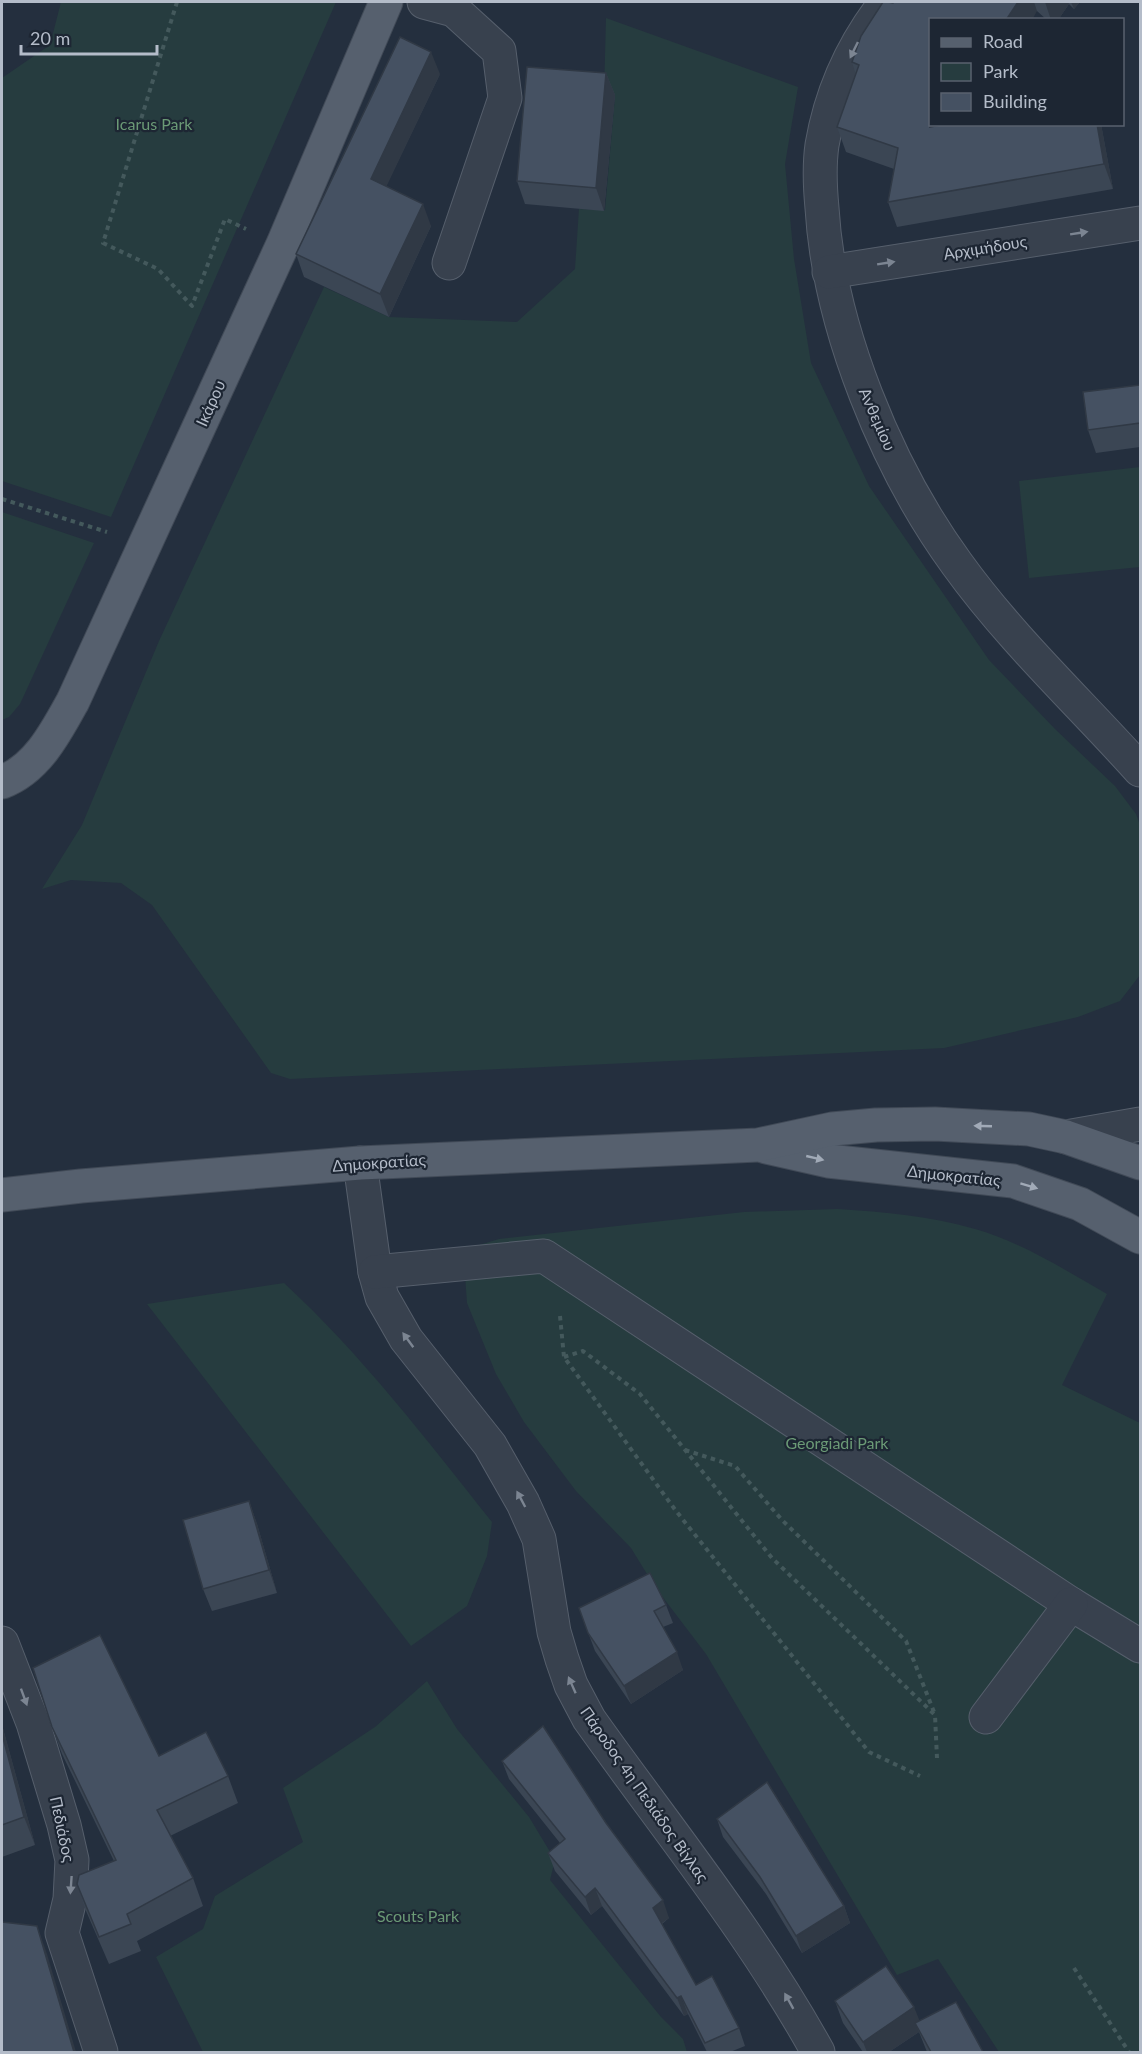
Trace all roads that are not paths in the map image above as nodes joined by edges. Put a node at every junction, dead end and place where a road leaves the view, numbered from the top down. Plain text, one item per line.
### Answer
1 (387, 2) edge
2 (424, 2) edge
3 (886, 2) edge
4 (1140, 223) edge
5 (449, 263) dead end
6 (829, 272) junction
7 (1140, 770) edge
8 (2, 782) edge
9 (1140, 1124) edge
10 (1066, 1137) junction
11 (758, 1145) junction
12 (360, 1163) junction
13 (1140, 1163) edge
14 (2, 1195) edge
15 (1140, 1236) edge
16 (375, 1272) junction
17 (1071, 1604) junction
18 (2, 1643) edge
19 (1140, 1646) edge
20 (986, 1717) dead end
21 (62, 1933) junction
22 (28, 1934) edge
23 (101, 2052) edge
24 (818, 2052) edge

1 - 8 main road, Ικάρου
2 - 5 street
3 -> 6 street, Ανθεμίου
6 -> 4 street, Αρχιμήδους
6 - 7 street, Ανθεμίου
9 - 10 street
10 -> 11 main road, Δημοκρατίας
10 - 13 main road, Δημοκρατίας
11 - 12 main road, Δημοκρατίας
11 -> 15 main road, Δημοκρατίας
12 - 14 main road, Δημοκρατίας
12 - 16 street, Πάροδος 4η Πεδιάδος Βίγλας
16 - 17 street
24 -> 16 street, Πάροδος 4η Πεδιάδος Βίγλας
17 - 19 street
17 - 20 street
18 -> 21 street, Πεδιάδος
21 - 22 street
21 - 23 street

